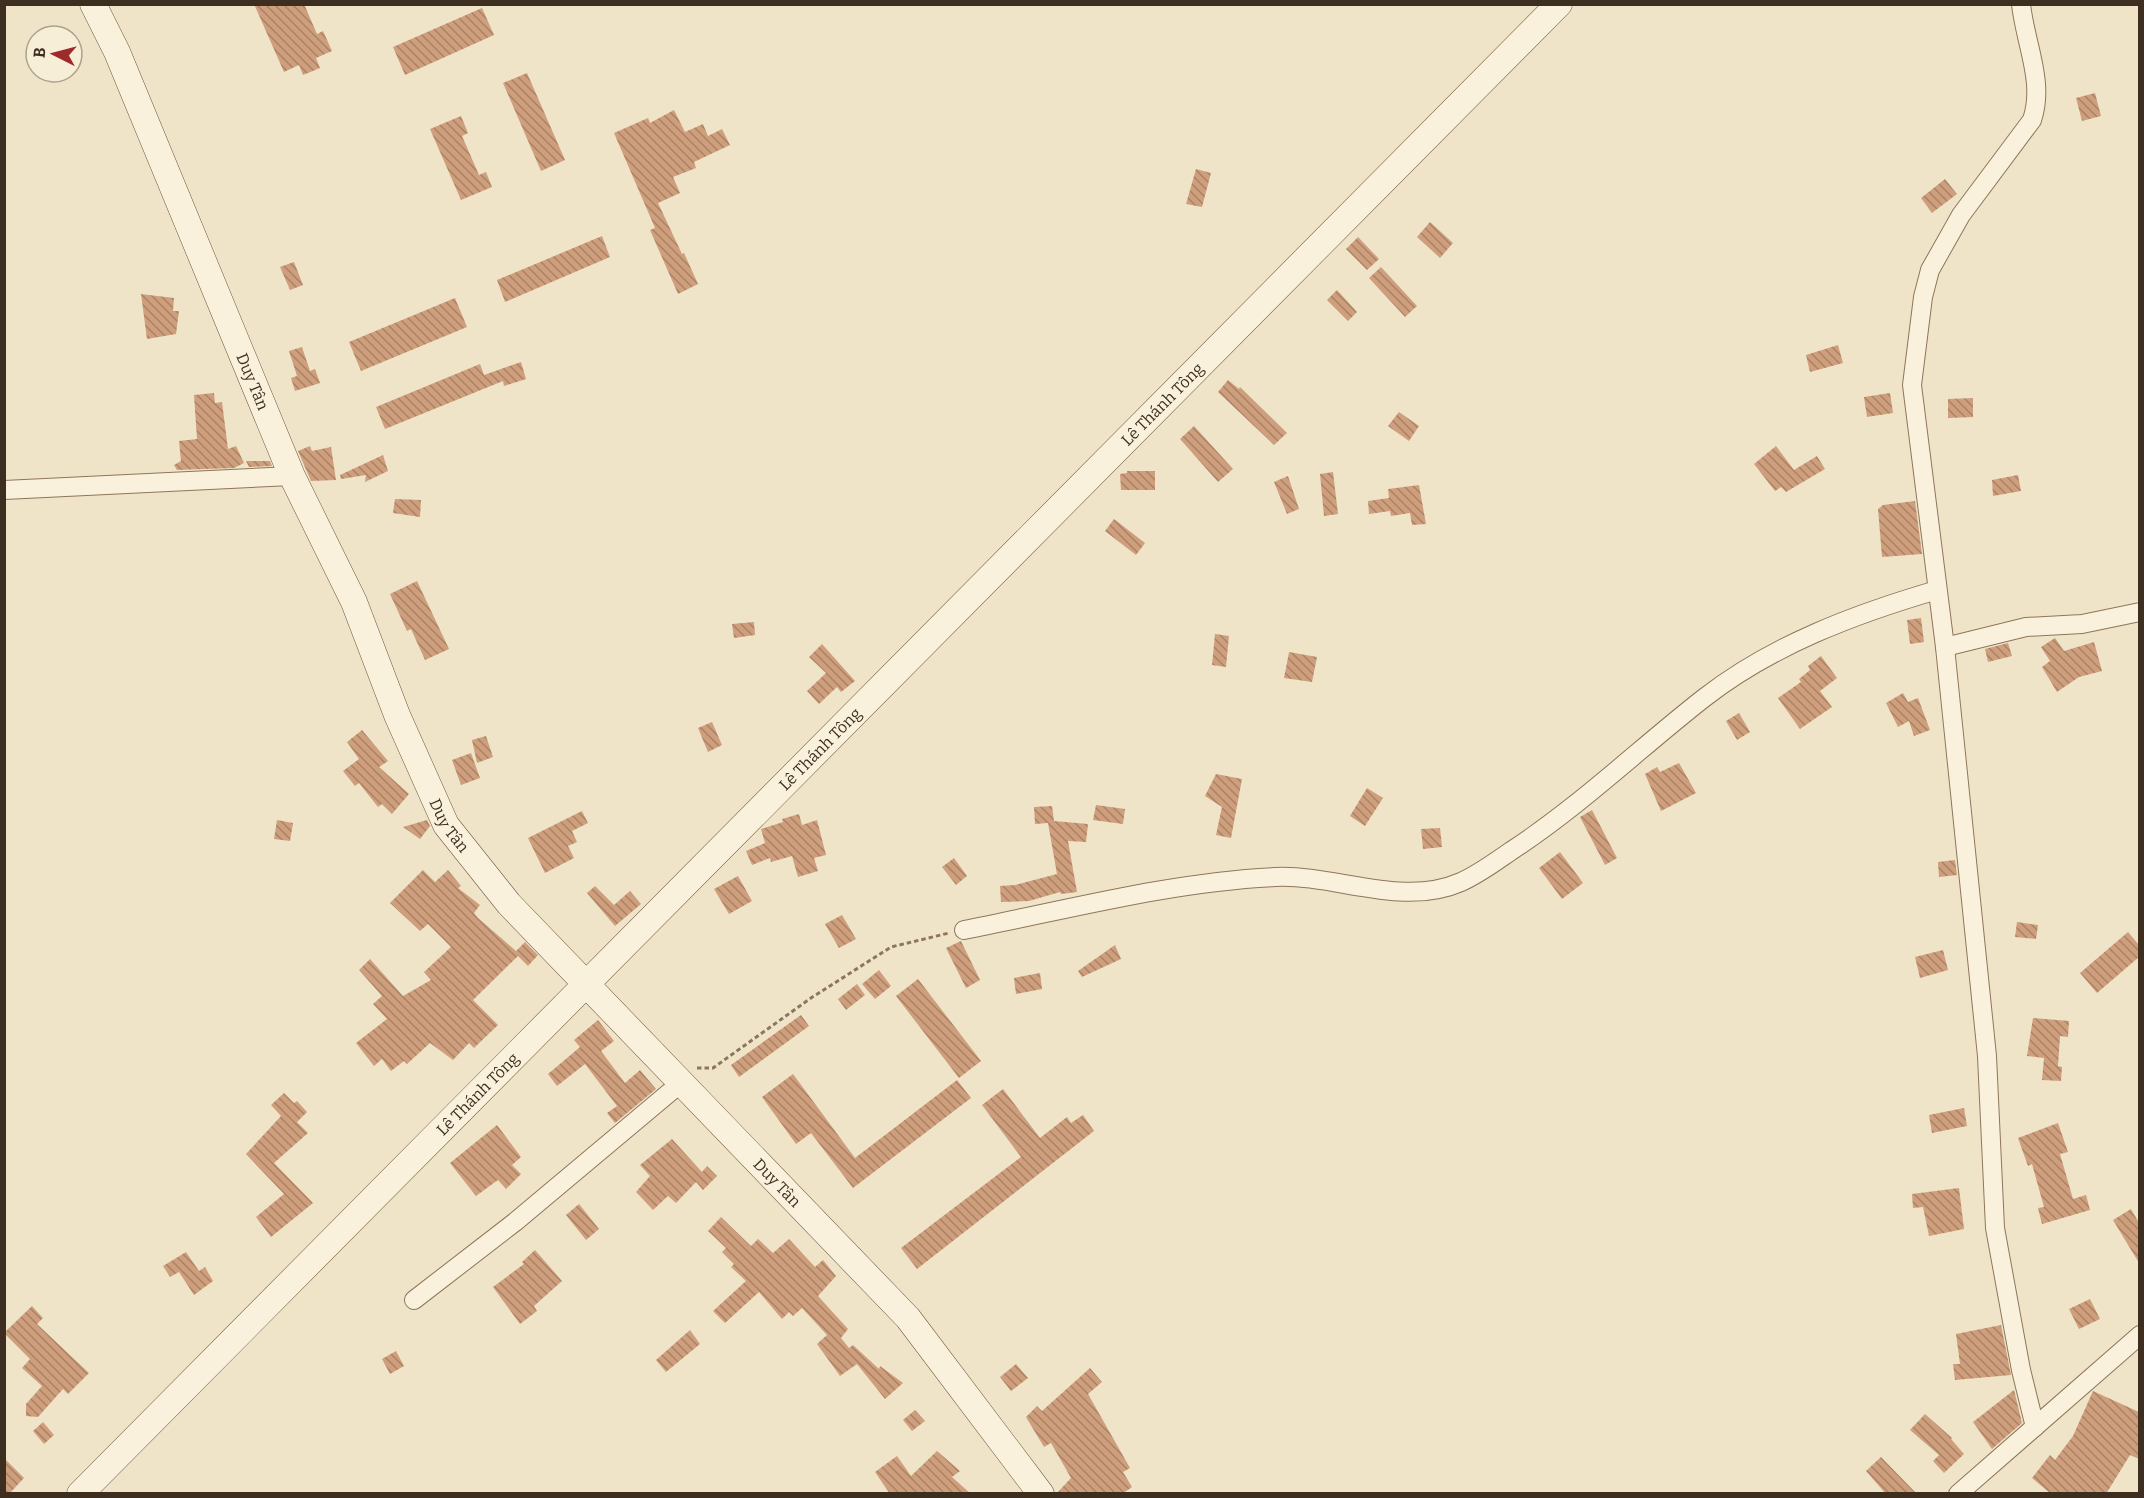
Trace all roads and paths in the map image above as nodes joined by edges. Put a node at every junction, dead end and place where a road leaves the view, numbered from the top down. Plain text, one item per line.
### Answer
1 (93, 4) edge
2 (1559, 4) edge
3 (2021, 4) edge
4 (292, 476) junction
5 (4, 490) edge
6 (1936, 590) junction
7 (2139, 612) edge
8 (1945, 647) junction
9 (964, 930) joint
10 (586, 983) junction
11 (675, 1075) junction
12 (414, 1300) dead end
13 (2139, 1335) edge
14 (2036, 1427) junction
15 (80, 1494) edge
16 (1041, 1494) edge
17 (1958, 1494) edge

1 - 4 street, Duy Tân
2 - 10 street, Lê Thánh Tông
3 - 6 street
4 - 5 street
4 - 10 street, Duy Tân
6 - 8 street
6 - 9 street
7 - 8 street
8 - 14 street
9 - 11 path
10 - 11 street, Duy Tân
10 - 15 street, Lê Thánh Tông
11 - 12 street
11 - 16 street, Duy Tân
13 - 14 street
14 - 17 street

